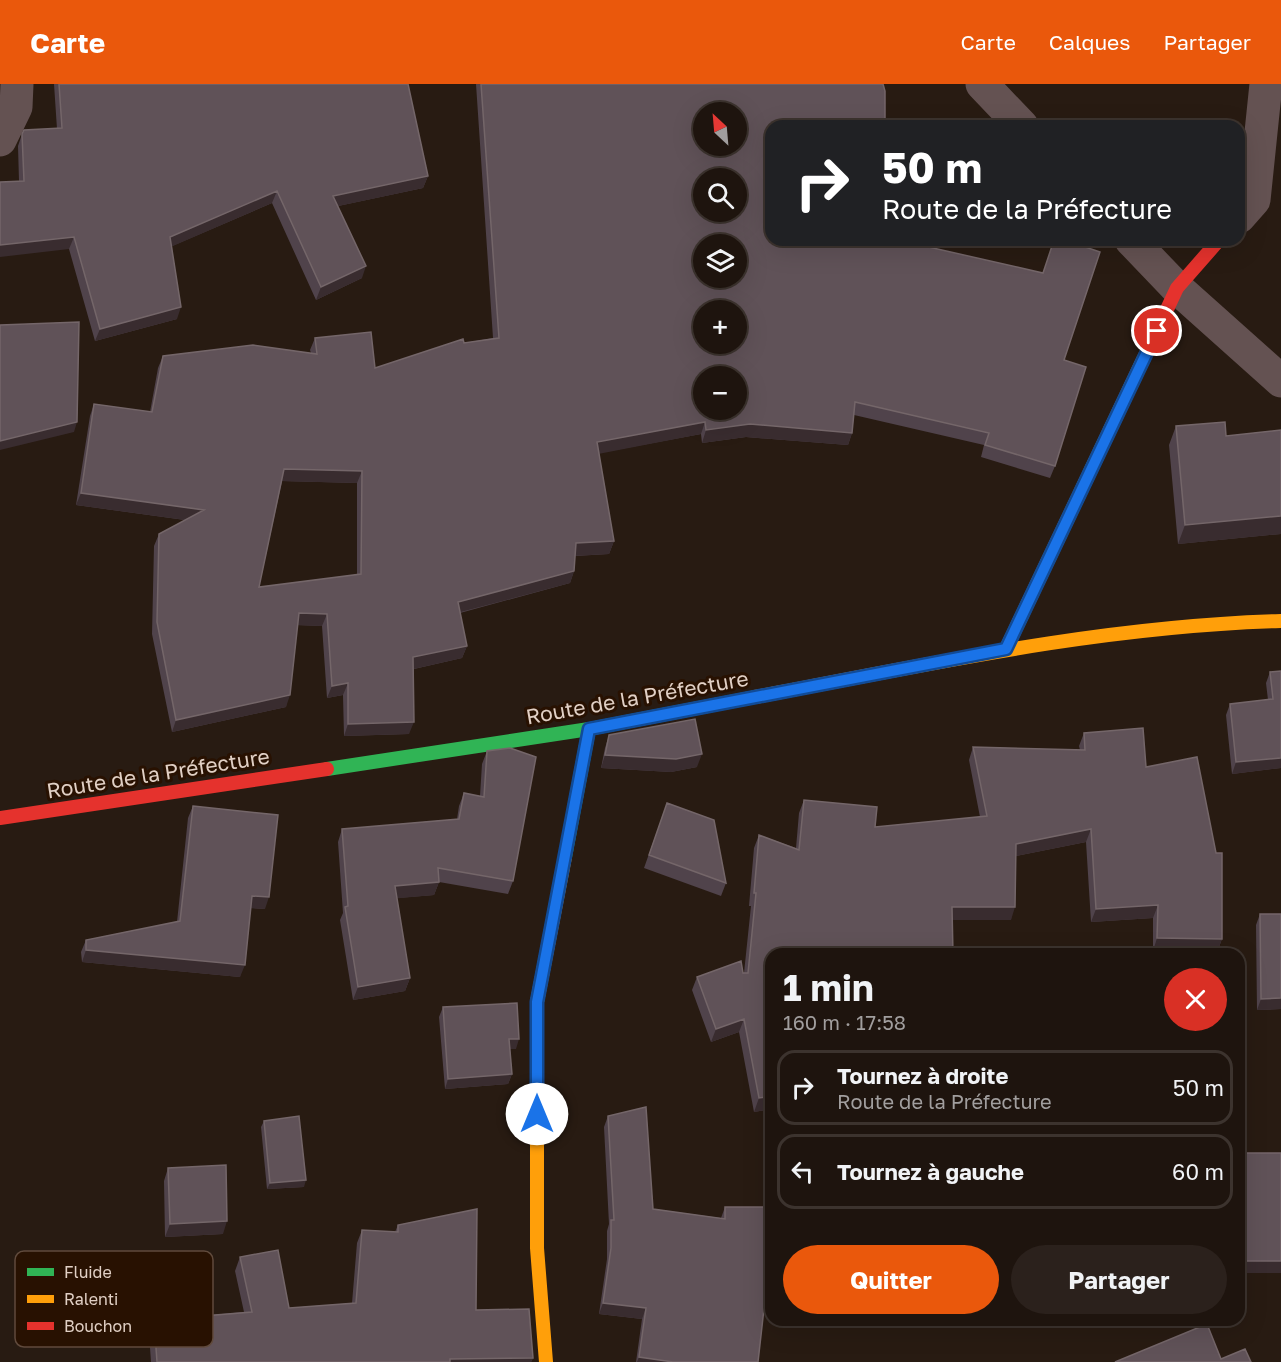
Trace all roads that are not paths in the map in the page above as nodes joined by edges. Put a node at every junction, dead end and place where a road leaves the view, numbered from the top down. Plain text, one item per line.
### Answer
1 (17, 84) edge
2 (982, 84) edge
3 (1266, 84) edge
4 (1016, 120) edge
5 (0, 140) edge
6 (1281, 181) edge
7 (1246, 208) edge
8 (1137, 246) edge
9 (1214, 246) edge
10 (1177, 288) junction
11 (1281, 381) edge
12 (1281, 621) edge
13 (1006, 649) junction
14 (589, 729) junction
15 (0, 818) edge
16 (546, 1362) edge

1 - 5 street
2 - 4 street
3 - 7 street
6 - 7 street
8 - 10 street
9 - 10 street
10 - 11 street
10 - 13 street
12 - 13 street, Route de la Préfecture
13 - 14 street, Route de la Préfecture
14 - 15 street, Route de la Préfecture
14 - 16 street

